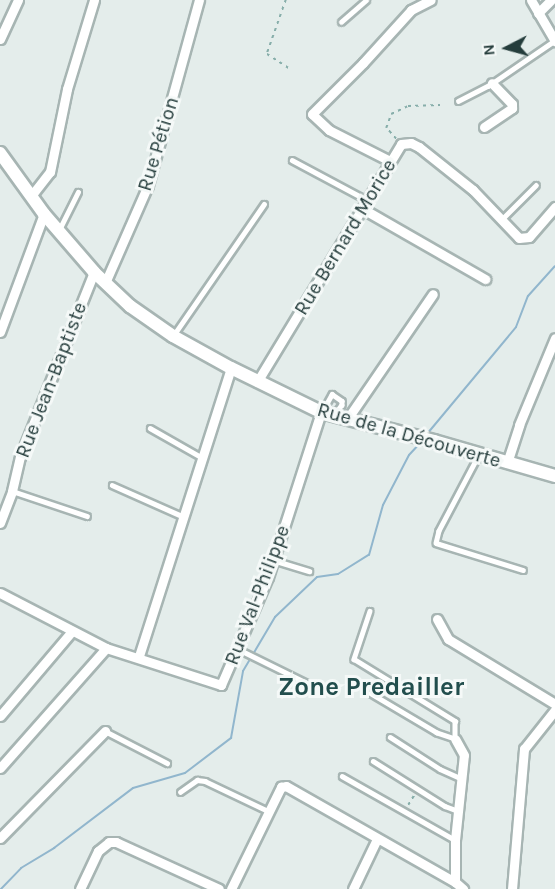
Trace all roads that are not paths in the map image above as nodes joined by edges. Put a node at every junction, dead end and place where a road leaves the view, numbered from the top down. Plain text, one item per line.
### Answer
1 (18, 0) edge
2 (94, 0) edge
3 (199, 0) edge
4 (366, 0) edge
5 (431, 0) edge
6 (531, 0) edge
7 (551, 0) edge
8 (538, 14) junction
9 (341, 22) dead end
10 (0, 39) edge
11 (555, 41) edge
12 (492, 83) junction
13 (458, 101) dead end
14 (484, 127) dead end
15 (0, 155) edge
16 (292, 160) dead end
17 (390, 161) junction
18 (536, 185) dead end
19 (78, 192) dead end
20 (31, 196) junction
21 (264, 204) dead end
22 (365, 204) junction
23 (555, 207) edge
24 (44, 214) junction
25 (501, 220) junction
26 (58, 230) junction
27 (94, 272) junction
28 (485, 279) dead end
29 (105, 283) junction
30 (433, 294) dead end
31 (0, 332) edge
32 (173, 336) junction
33 (555, 338) edge
34 (231, 368) junction
35 (257, 382) junction
36 (328, 414) junction
37 (348, 418) junction
38 (150, 428) dead end
39 (480, 455) junction
40 (201, 457) junction
41 (507, 463) junction
42 (555, 476) edge
43 (112, 485) dead end
44 (12, 492) junction
45 (87, 516) dead end
46 (182, 516) junction
47 (0, 523) edge
48 (273, 560) junction
49 (523, 570) dead end
50 (309, 571) dead end
51 (0, 592) edge
52 (370, 610) dead end
53 (436, 619) dead end
54 (72, 631) junction
55 (106, 648) junction
56 (242, 650) junction
57 (139, 657) junction
58 (307, 683) dead end
59 (370, 694) dead end
60 (555, 704) edge
61 (555, 710) edge
62 (0, 716) edge
63 (105, 731) joint
64 (390, 737) dead end
65 (455, 739) junction
66 (373, 761) dead end
67 (167, 763) dead end
68 (0, 768) edge
69 (342, 776) dead end
70 (462, 778) junction
71 (180, 792) dead end
72 (268, 811) junction
73 (458, 811) junction
74 (0, 838) edge
75 (377, 839) junction
76 (455, 840) junction
77 (454, 882) junction
78 (80, 889) edge
79 (219, 889) edge
80 (231, 889) edge
81 (353, 889) edge
82 (462, 889) edge
83 (512, 889) edge

1 - 10 street
2 - 20 street
3 - 29 street, Rue Pétion
4 - 9 lane
5 - 17 street
6 - 8 street
7 - 8 street
8 - 11 street
11 - 12 lane
12 - 13 lane
12 - 14 street
15 - 20 street, Rue de la Découverte
16 - 22 lane
17 - 22 street, Rue Bernard Morice
17 - 25 street, Rue Bernard Morice
18 - 25 lane
19 - 26 lane
20 - 24 street, Rue de la Découverte
21 - 32 lane
22 - 28 street
22 - 35 street, Rue Bernard Morice
23 - 25 street, Rue Bernard Morice
24 - 26 street, Rue de la Découverte
24 - 31 street
26 - 27 street, Rue de la Découverte
27 - 29 street, Rue de la Découverte
27 - 44 street, Rue Jean-Baptiste
29 - 32 street, Rue de la Découverte
30 - 37 street
32 - 34 street, Rue de la Découverte
33 - 41 street
34 - 35 street, Rue de la Découverte
34 - 40 street
35 - 36 street, Rue de la Découverte
36 - 37 street, Rue de la Découverte
36 - 48 street, Rue Val-Philippe
37 - 39 street, Rue de la Découverte
38 - 40 lane
39 - 41 street, Rue de la Découverte
39 - 49 lane
40 - 46 street
41 - 42 street, Rue de la Découverte
43 - 46 lane
44 - 45 lane
44 - 47 street, Rue Jean-Baptiste
46 - 57 street
48 - 50 lane
48 - 56 street, Rue Val-Philippe
51 - 54 street, Rue Val-Philippe
52 - 65 lane
53 - 60 street
54 - 55 street, Rue Val-Philippe
54 - 62 street
55 - 57 street, Rue Val-Philippe
55 - 68 street
56 - 57 street, Rue Val-Philippe
56 - 58 lane
59 - 65 lane
61 - 83 street
63 - 67 lane
63 - 74 street
64 - 70 lane
65 - 70 street
66 - 73 lane
69 - 76 lane
70 - 73 street
71 - 72 lane
72 - 75 street
72 - 80 street
73 - 76 street
75 - 77 street
75 - 81 street
76 - 77 street
77 - 82 street
78 - 79 street

